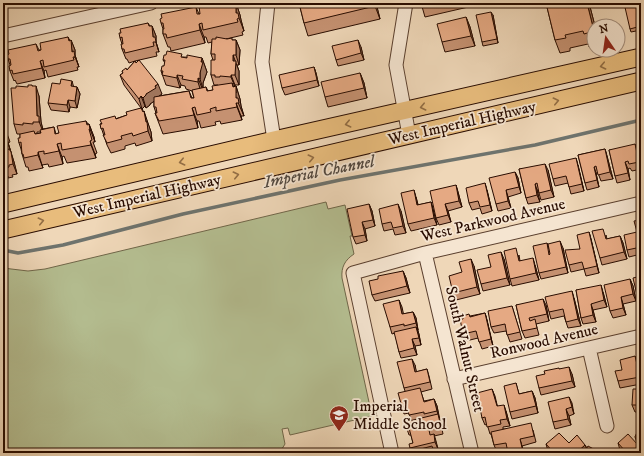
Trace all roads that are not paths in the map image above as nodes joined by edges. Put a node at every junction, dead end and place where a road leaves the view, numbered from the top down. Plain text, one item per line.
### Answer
1 (151, 3) edge
2 (268, 3) edge
3 (406, 3) edge
4 (3, 36) edge
5 (641, 57) edge
6 (641, 81) edge
7 (404, 111) junction
8 (409, 135) junction
9 (274, 140) junction
10 (641, 203) edge
11 (3, 204) edge
12 (3, 230) edge
13 (425, 253) junction
14 (641, 336) edge
15 (589, 348) junction
16 (454, 379) junction
17 (607, 426) dead end
18 (392, 453) edge
19 (472, 453) edge

1 - 4 street
2 - 9 street
3 - 7 street
5 -> 7 main road, West Imperial Highway
8 -> 6 main road, West Imperial Highway
7 - 8 street
7 -> 9 main road, West Imperial Highway
12 -> 8 main road, West Imperial Highway
9 -> 11 main road, West Imperial Highway
10 - 13 street, West Parkwood Avenue
13 - 16 street, South Walnut Street
13 - 18 street, West Parkwood Avenue
14 - 15 street, Ronwood Avenue
15 - 16 street, Ronwood Avenue
15 - 17 street
16 - 19 street, South Walnut Street

